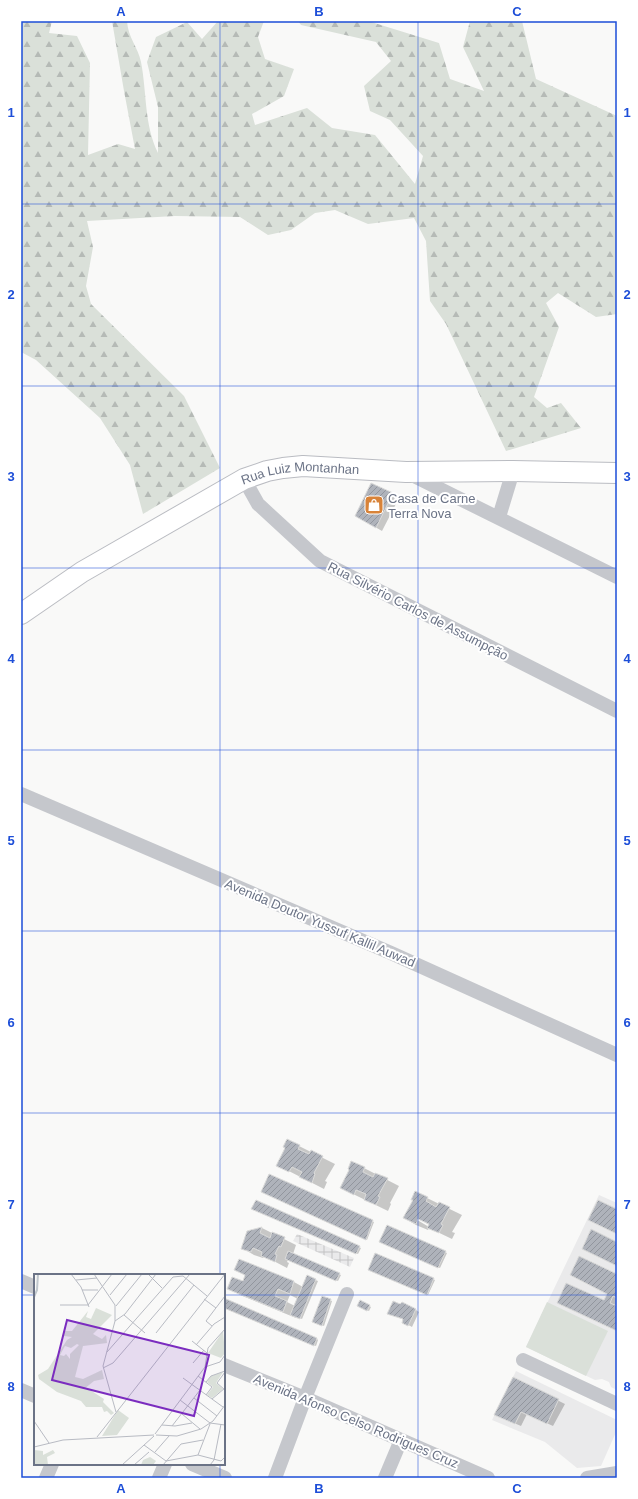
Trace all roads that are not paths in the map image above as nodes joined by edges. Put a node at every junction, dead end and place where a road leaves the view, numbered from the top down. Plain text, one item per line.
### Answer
1 (513, 471) junction
2 (406, 472) junction
3 (617, 473) edge
4 (244, 479) junction
5 (499, 517) junction
6 (617, 577) edge
7 (21, 614) edge
8 (617, 711) edge
9 (21, 794) edge
10 (617, 1055) edge
11 (21, 1281) edge
12 (34, 1287) edge
13 (347, 1294) dead end
14 (523, 1360) dead end
15 (225, 1365) edge
16 (21, 1390) edge
17 (34, 1396) edge
18 (305, 1398) junction
19 (617, 1404) edge
20 (401, 1440) junction
21 (52, 1465) edge
22 (165, 1465) edge
23 (194, 1465) edge
24 (617, 1473) edge
25 (46, 1478) edge
26 (159, 1478) edge
27 (224, 1478) edge
28 (275, 1478) edge
29 (385, 1478) edge
30 (488, 1478) edge
31 (587, 1478) edge

1 - 2 street, Rua Luiz Montanhan
1 - 3 street, Rua Luiz Montanhan
1 - 5 street
2 - 4 street, Rua Luiz Montanhan
2 - 5 street
4 - 7 street, Rua Luiz Montanhan
4 - 8 street, Rua Silvério Carlos de Assumpção
5 - 6 street
9 - 10 street, Avenida Doutor Yussuf Kallil Auwad
11 - 12 street
13 - 18 street
14 - 19 street
15 - 18 street, Avenida Afonso Celso Rodrigues Cruz
16 - 17 street
18 - 20 street, Avenida Afonso Celso Rodrigues Cruz
18 - 28 street
20 - 29 street
20 - 30 street, Avenida Afonso Celso Rodrigues Cruz
21 - 25 street
22 - 26 street
23 - 27 street
24 - 31 street

